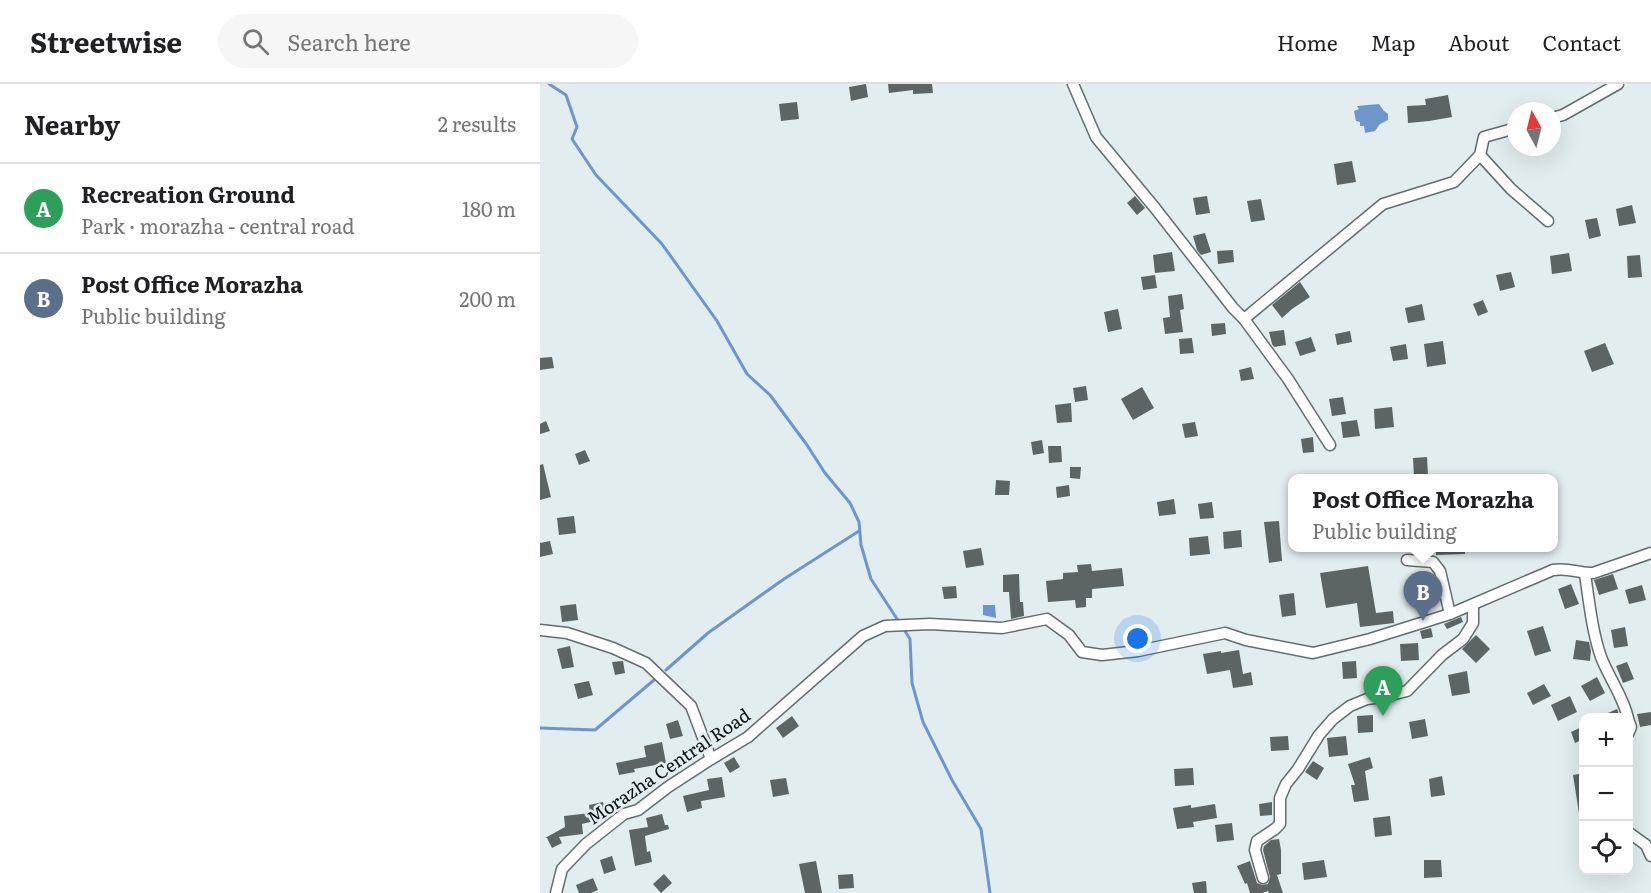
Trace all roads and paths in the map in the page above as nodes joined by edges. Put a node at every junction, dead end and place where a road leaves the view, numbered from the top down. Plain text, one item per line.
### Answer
1 (1073, 84) edge
2 (1618, 84) edge
3 (1561, 116) edge
4 (1507, 131) edge
5 (1480, 155) junction
6 (1548, 220) dead end
7 (1244, 319) junction
8 (1330, 445) dead end
9 (1651, 553) edge
10 (1407, 560) dead end
11 (1585, 574) junction
12 (1473, 605) junction
13 (1450, 615) junction
14 (540, 630) edge
15 (1627, 713) edge
16 (711, 759) junction
17 (1633, 834) edge
18 (1648, 843) edge
19 (1651, 856) edge
20 (1263, 878) dead end
21 (556, 893) edge

1 - 7 street
2 - 3 street
4 - 5 street
5 - 6 street
5 - 7 street
7 - 8 street
9 - 11 street
10 - 13 street
11 - 12 street
11 - 15 street
12 - 13 street
12 - 20 street
13 - 16 street, Morazha Central Road
14 - 16 street
16 - 21 street, Morazha Central Road
17 - 18 street
18 - 19 street

